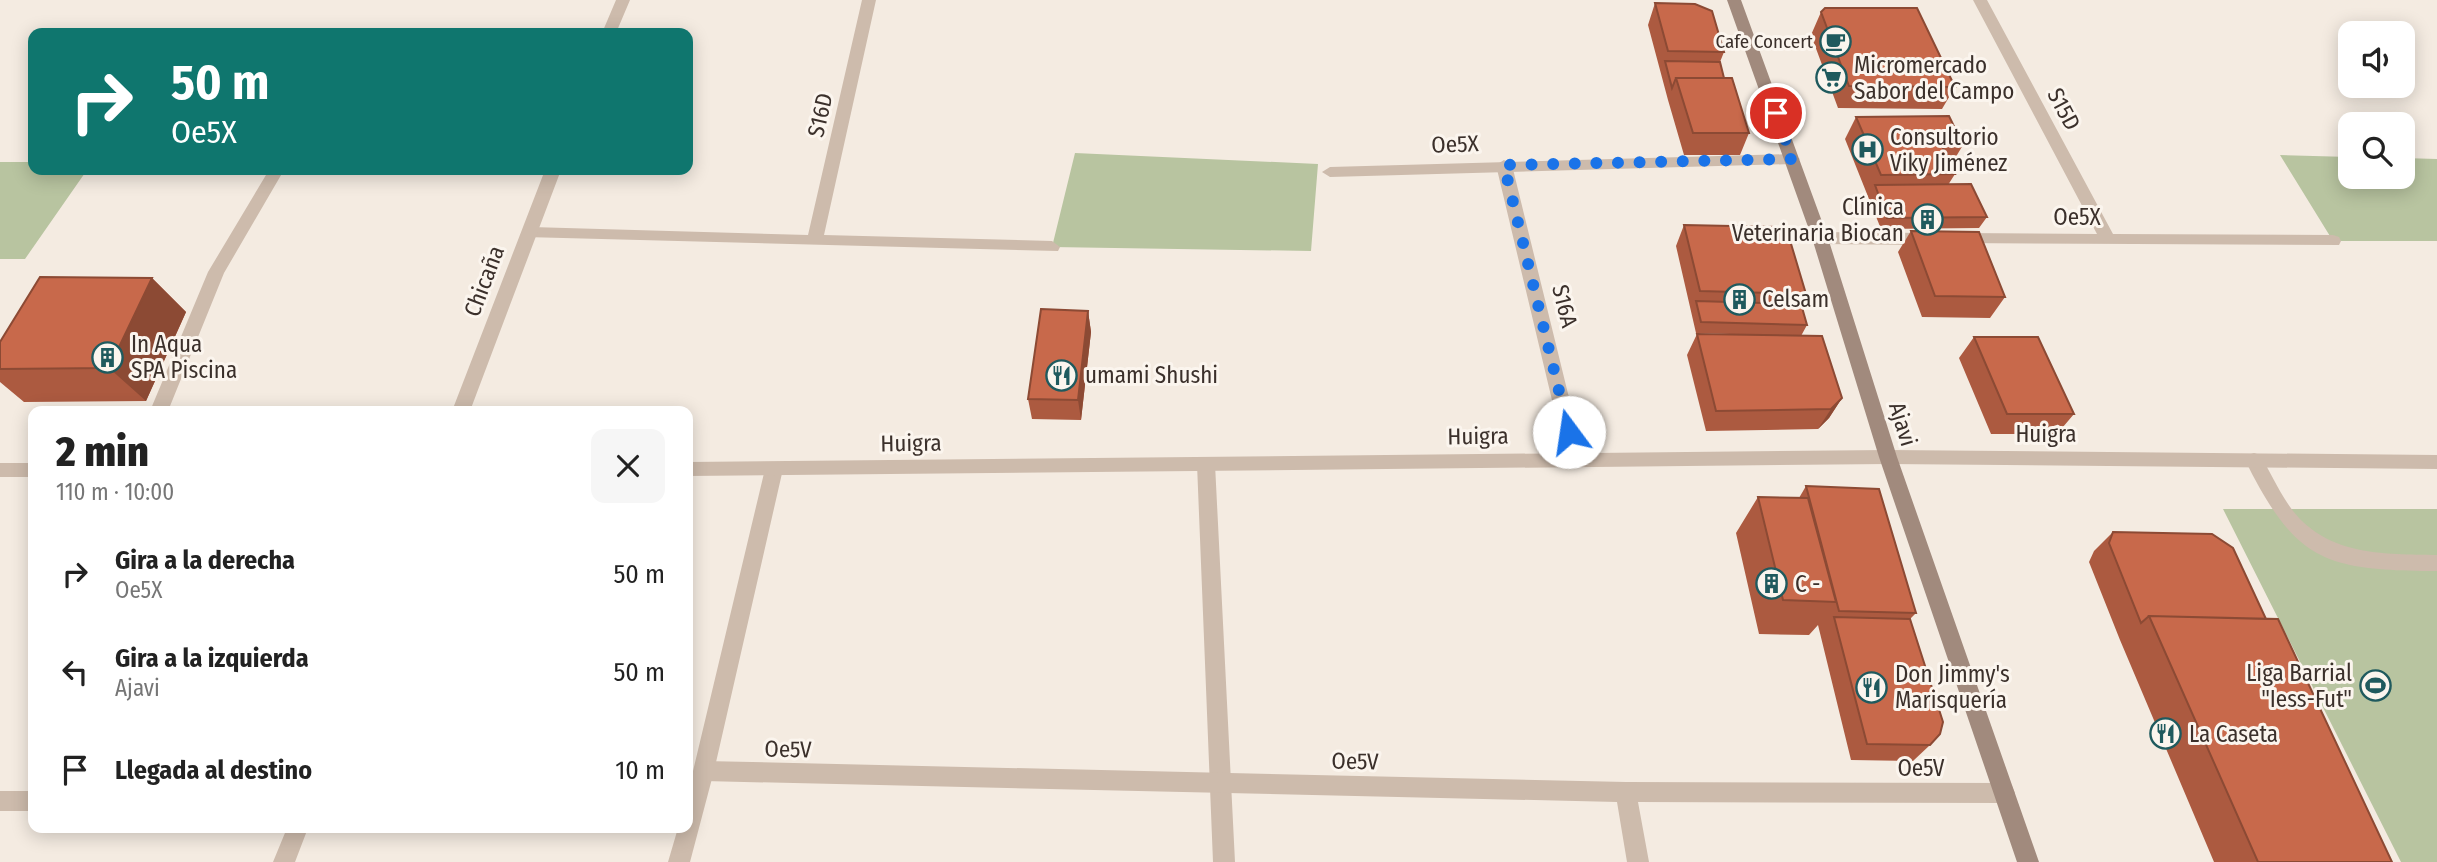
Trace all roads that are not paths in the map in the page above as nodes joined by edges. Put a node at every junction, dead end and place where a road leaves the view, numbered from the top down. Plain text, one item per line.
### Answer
1 (623, 0) edge
2 (870, 0) edge
3 (1734, 0) edge
4 (1980, 0) edge
5 (611, 28) edge
6 (1792, 159) junction
7 (1504, 165) junction
8 (1330, 172) dead end
9 (273, 175) edge
10 (551, 175) edge
11 (531, 233) junction
12 (1820, 238) junction
13 (815, 240) junction
14 (2108, 240) junction
15 (2333, 241) dead end
16 (1052, 247) dead end
17 (161, 406) edge
18 (463, 406) edge
19 (1888, 457) junction
20 (1575, 459) junction
21 (2254, 460) junction
22 (2437, 462) edge
23 (1206, 464) junction
24 (693, 469) edge
25 (774, 469) junction
26 (0, 470) edge
27 (28, 470) edge
28 (2437, 563) edge
29 (704, 772) junction
30 (1219, 784) junction
31 (1626, 792) junction
32 (2005, 793) junction
33 (0, 801) edge
34 (28, 801) edge
35 (693, 812) edge
36 (295, 833) edge
37 (687, 833) edge
38 (284, 862) edge
39 (679, 862) edge
40 (1224, 862) edge
41 (1638, 862) edge
42 (2028, 862) edge

1 - 5 street
2 - 13 street, S16D
3 - 6 street, Ajavi
4 - 14 street, S15D
6 - 7 street, Oe5X
6 - 12 street, Ajavi
7 - 8 street, Oe5X
7 - 20 street, S16A
9 - 17 street
10 - 11 street, Chicaña
11 - 13 street
11 - 18 street, Chicaña
12 - 14 street, Oe5X
12 - 19 street, Ajavi
13 - 16 street
14 - 15 street, Oe5X
19 - 20 street, Huigra
19 - 21 street, Huigra
19 - 32 street, Ajavi
20 - 23 street, Huigra
21 - 22 street, Huigra
21 - 28 street
23 - 25 street, Huigra
23 - 30 street
24 - 25 street, Huigra
25 - 29 street
26 - 27 street
29 - 30 street, Oe5V
29 - 35 street
30 - 31 street, Oe5V
30 - 40 street
31 - 32 street, Oe5V
31 - 41 street
32 - 42 street, Ajavi
33 - 34 street
36 - 38 street
37 - 39 street

